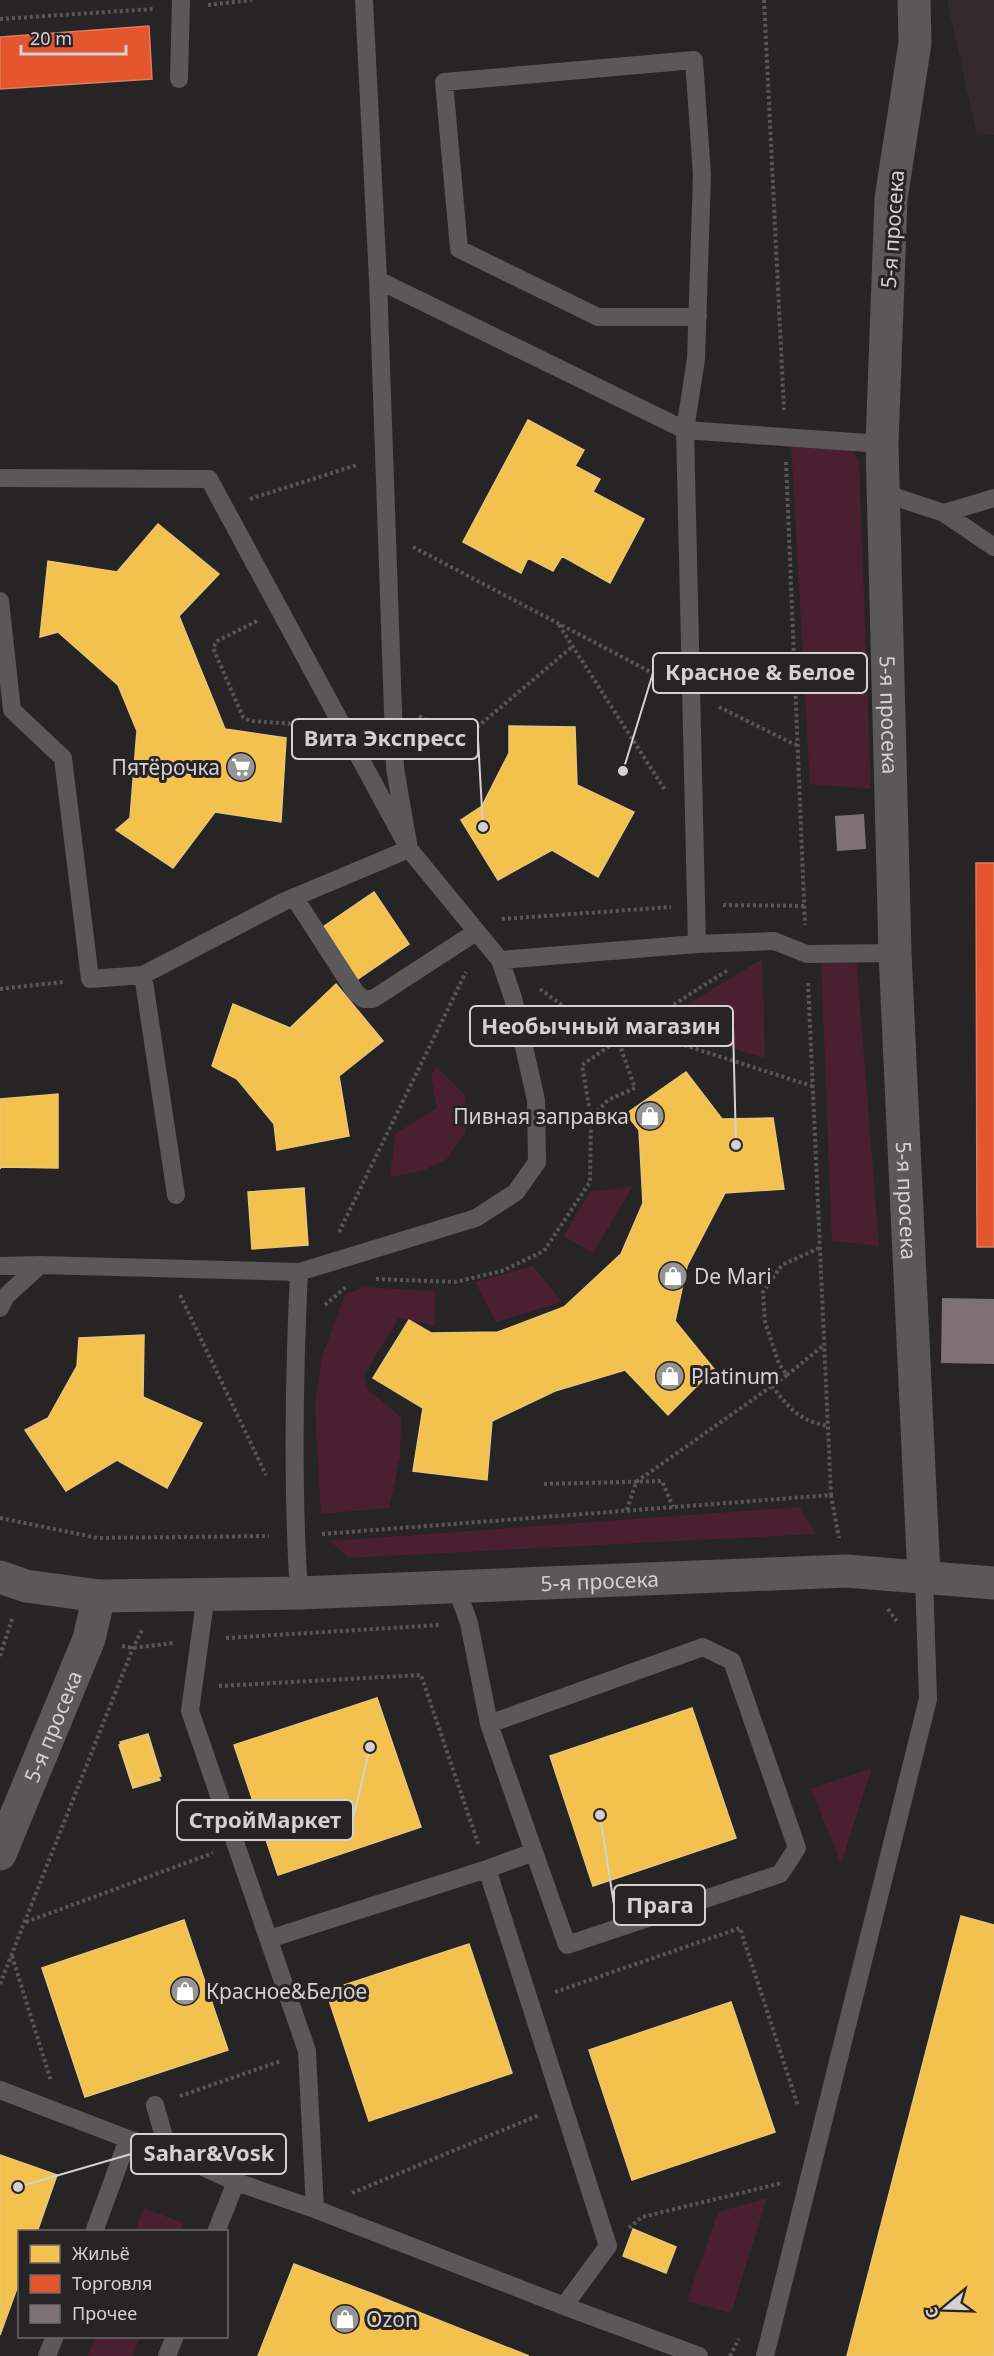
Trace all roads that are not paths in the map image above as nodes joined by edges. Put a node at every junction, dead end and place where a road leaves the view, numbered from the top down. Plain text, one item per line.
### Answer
1 (364, 0) edge
2 (914, 0) edge
3 (181, 4) edge
4 (179, 79) dead end
5 (378, 280) junction
6 (698, 317) junction
7 (685, 430) junction
8 (882, 444) junction
9 (0, 478) edge
10 (883, 493) junction
11 (994, 498) edge
12 (944, 513) junction
13 (994, 547) edge
14 (0, 601) edge
15 (408, 849) junction
16 (294, 897) junction
17 (475, 930) junction
18 (697, 944) junction
19 (895, 953) junction
20 (500, 960) junction
21 (143, 975) junction
22 (176, 1195) dead end
23 (40, 1265) junction
24 (0, 1266) edge
25 (299, 1272) junction
26 (0, 1308) edge
27 (0, 1577) edge
28 (924, 1577) junction
29 (994, 1583) edge
30 (456, 1587) junction
31 (299, 1593) junction
32 (206, 1594) junction
33 (99, 1596) junction
34 (489, 1724) junction
35 (534, 1852) junction
36 (0, 1854) edge
37 (487, 1869) junction
38 (269, 1939) junction
39 (0, 2090) edge
40 (155, 2105) road end
41 (128, 2139) junction
42 (168, 2151) junction
43 (236, 2182) junction
44 (315, 2209) junction
45 (95, 2230) edge
46 (217, 2230) edge
47 (564, 2306) junction
48 (55, 2338) edge
49 (175, 2338) edge
50 (47, 2356) edge
51 (167, 2356) edge
52 (699, 2356) edge
53 (765, 2356) edge

1 - 5 lane
2 - 8 street, 5-я просека
3 - 4 lane
5 - 7 lane
5 - 15 lane
6 - 6 lane
6 - 7 lane
7 - 8 lane
7 - 18 lane
8 - 10 street, 5-я просека
9 - 15 lane
10 - 12 lane
10 - 19 street, 5-я просека
11 - 12 lane
12 - 13 lane
14 - 21 lane
15 - 16 lane
15 - 17 lane
16 - 17 lane
16 - 21 lane
17 - 20 lane
18 - 19 lane
18 - 20 lane
19 - 28 street, 5-я просека
20 - 25 lane
21 - 22 lane
23 - 24 lane
23 - 25 lane
23 - 26 lane
25 - 31 lane
27 - 33 street, 5-я просека
28 - 29 street
28 - 30 street, 5-я просека
28 - 53 lane
30 - 31 street, 5-я просека
30 - 34 lane
31 - 32 street, 5-я просека
32 - 33 street, 5-я просека
32 - 38 lane
33 - 36 street, 5-я просека
34 - 35 lane
34 - 35 lane
35 - 37 lane
37 - 38 lane
37 - 47 lane
38 - 44 lane
39 - 41 lane
40 - 42 lane
41 - 42 lane
41 - 45 lane
42 - 43 lane
43 - 44 lane
43 - 46 lane
44 - 47 lane
47 - 52 lane
48 - 50 lane
49 - 51 lane

